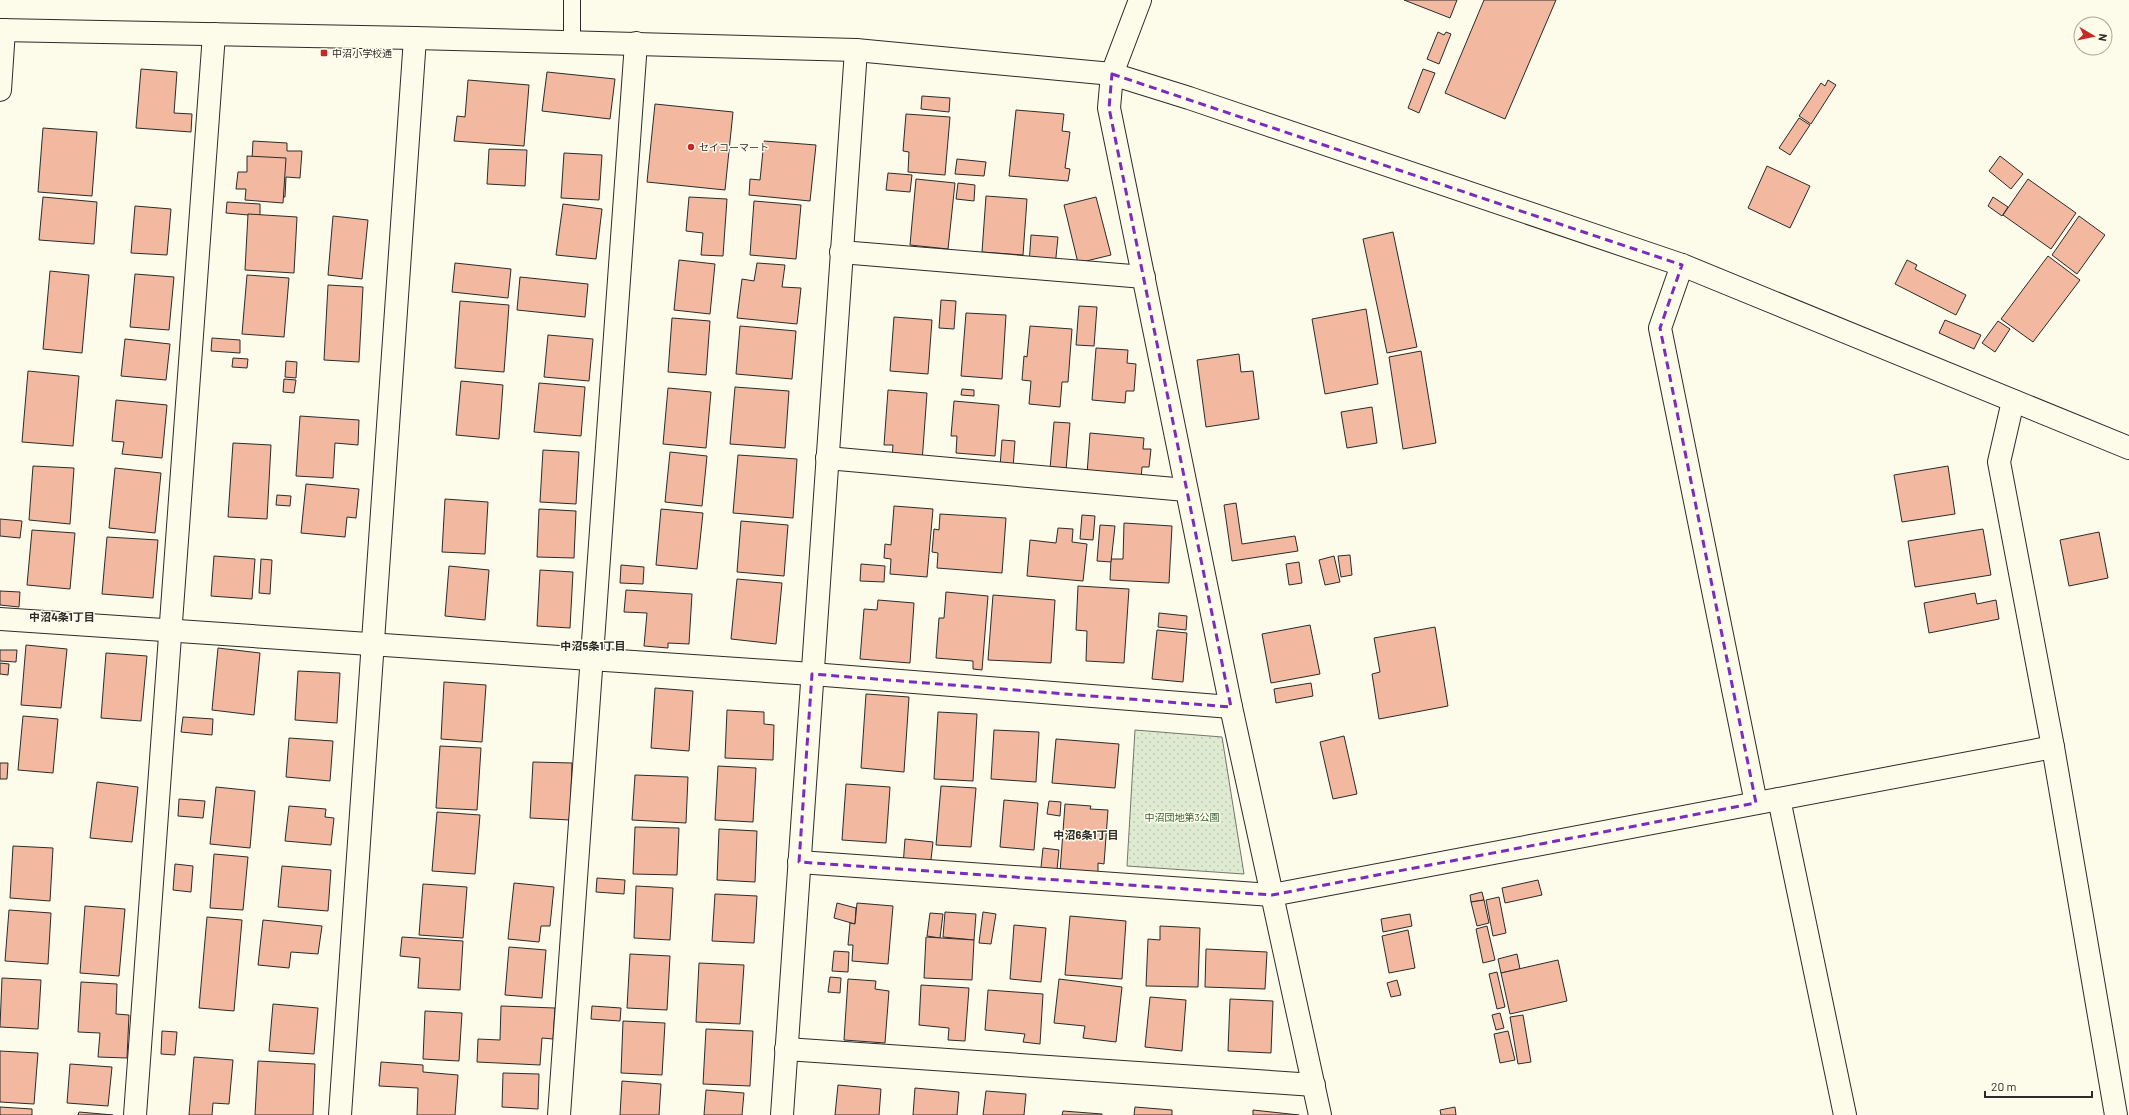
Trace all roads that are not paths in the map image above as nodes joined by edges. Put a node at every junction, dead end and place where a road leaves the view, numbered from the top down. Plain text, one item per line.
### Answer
1 (572, 0) edge
2 (1140, 0) edge
3 (2, 30) edge
4 (214, 34) junction
5 (415, 38) junction
6 (572, 42) junction
7 (636, 43) junction
8 (856, 50) junction
9 (1112, 74) junction
10 (0, 90) edge
11 (841, 252) junction
12 (1682, 265) junction
13 (1144, 277) junction
14 (2013, 401) junction
15 (2129, 448) edge
16 (827, 458) junction
17 (1186, 490) junction
18 (0, 619) edge
19 (170, 630) junction
20 (373, 644) junction
21 (591, 659) junction
22 (812, 674) junction
23 (1231, 706) junction
24 (2053, 747) junction
25 (1779, 798) junction
26 (1756, 803) junction
27 (799, 862) junction
28 (1272, 894) junction
29 (786, 1049) junction
30 (1314, 1085) junction
31 (134, 1115) edge
32 (340, 1115) edge
33 (559, 1115) edge
34 (782, 1115) edge
35 (1320, 1115) edge
36 (1845, 1115) edge
37 (2116, 1115) edge

1 - 6 lane
2 - 9 street
3 - 4 street
3 - 10 street
4 - 5 street
4 - 19 street
5 - 6 street
5 - 20 street
6 - 7 street
7 - 8 street
7 - 21 street
8 - 9 street
8 - 11 street
9 - 12 street
9 - 13 street
11 - 13 street
11 - 16 street
12 - 14 street
12 - 26 street
13 - 17 street
14 - 15 street
14 - 24 street
16 - 17 street
16 - 22 street
17 - 23 street
18 - 19 street
19 - 20 street
19 - 31 street
20 - 21 street
20 - 32 street
21 - 22 street
21 - 33 street
22 - 23 street
22 - 27 street
23 - 28 street
24 - 25 street
24 - 37 street
25 - 26 street
25 - 36 street
26 - 28 street
27 - 28 street
27 - 29 street
28 - 30 street
29 - 30 street
29 - 34 street
30 - 35 street

